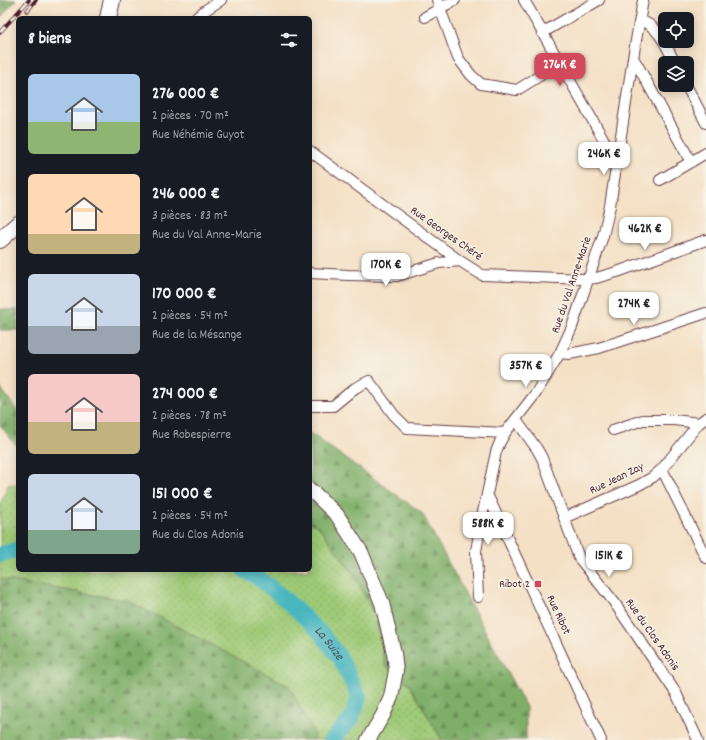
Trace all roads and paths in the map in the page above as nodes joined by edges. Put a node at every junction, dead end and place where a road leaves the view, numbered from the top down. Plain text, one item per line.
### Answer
1 (112, 0) edge
2 (221, 0) edge
3 (455, 0) edge
4 (524, 0) edge
5 (599, 0) edge
6 (643, 0) edge
7 (439, 4) edge
8 (108, 16) edge
9 (198, 16) edge
10 (425, 17) dead end
11 (640, 20) junction
12 (542, 32) junction
13 (671, 56) edge
14 (633, 58) junction
15 (541, 75) dead end
16 (690, 92) edge
17 (706, 123) edge
18 (312, 152) edge
19 (706, 153) edge
20 (618, 155) junction
21 (691, 162) junction
22 (660, 180) dead end
23 (16, 226) edge
24 (0, 240) edge
25 (706, 240) edge
26 (460, 260) junction
27 (312, 273) edge
28 (588, 279) junction
29 (706, 313) edge
30 (560, 353) junction
31 (312, 406) edge
32 (516, 420) junction
33 (703, 421) edge
34 (613, 430) dead end
35 (505, 433) junction
36 (662, 469) junction
37 (312, 492) edge
38 (487, 494) junction
39 (564, 518) junction
40 (706, 558) edge
41 (478, 597) dead end
42 (368, 740) edge
43 (601, 740) edge
44 (698, 740) edge

1 - 8 main road
2 - 9 street
3 - 7 street
4 - 12 street
5 - 12 street
6 - 11 street, Rue du Val Anne-Marie
7 - 10 street
7 - 15 street
11 - 13 street
11 - 14 street, Rue du Val Anne-Marie
12 - 20 street
14 - 20 street, Rue du Val Anne-Marie
14 - 21 street
16 - 17 street
18 - 26 street, Rue Georges Chéré
19 - 21 street
20 - 28 street, Rue du Val Anne-Marie
21 - 22 street
23 - 24 main road
25 - 28 street, Rue Georges Chéré
26 - 27 street
26 - 28 street, Rue Georges Chéré
28 - 30 street, Rue du Val Anne-Marie
29 - 30 street
30 - 32 street, Rue du Val Anne-Marie
31 - 35 street
32 - 35 street, Rue du Val Anne-Marie
32 - 39 street, Rue du Clos Adonis
33 - 34 street
33 - 36 street, Rue Jean Zay
35 - 38 street
36 - 39 street, Rue Jean Zay
36 - 40 street
37 - 42 main road
38 - 41 street
38 - 43 street, Rue Ribot
39 - 44 street, Rue du Clos Adonis

